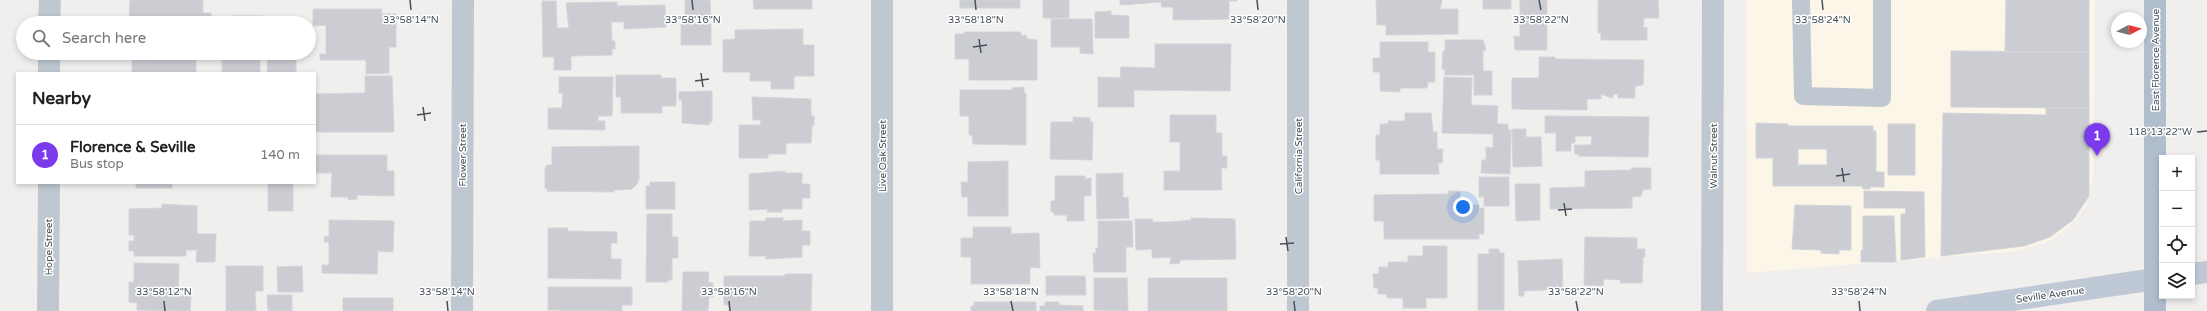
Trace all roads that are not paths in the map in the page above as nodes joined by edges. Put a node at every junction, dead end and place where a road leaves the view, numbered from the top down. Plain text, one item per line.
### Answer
1 (50, 0) edge
2 (463, 0) edge
3 (882, 0) edge
4 (1298, 0) edge
5 (1713, 0) edge
6 (1801, 0) edge
7 (1882, 0) edge
8 (2155, 0) edge
9 (50, 16) edge
10 (49, 60) edge
11 (49, 72) edge
12 (49, 184) edge
13 (2207, 272) edge
14 (2195, 274) edge
15 (2159, 278) edge
16 (1948, 310) edge
17 (48, 311) edge
18 (462, 311) edge
19 (882, 311) edge
20 (1298, 311) edge
21 (1712, 311) edge
22 (2155, 311) edge

1 - 9 street
2 - 18 street, Flower Street
3 - 19 street, Live Oak Street
4 - 20 street, California Street
5 - 21 street, Walnut Street
6 - 7 lane
8 - 15 main road, East Florence Avenue
10 - 11 street
12 - 17 street, Hope Street
13 - 14 street
15 - 16 street, Seville Avenue
15 - 22 main road, East Florence Avenue

